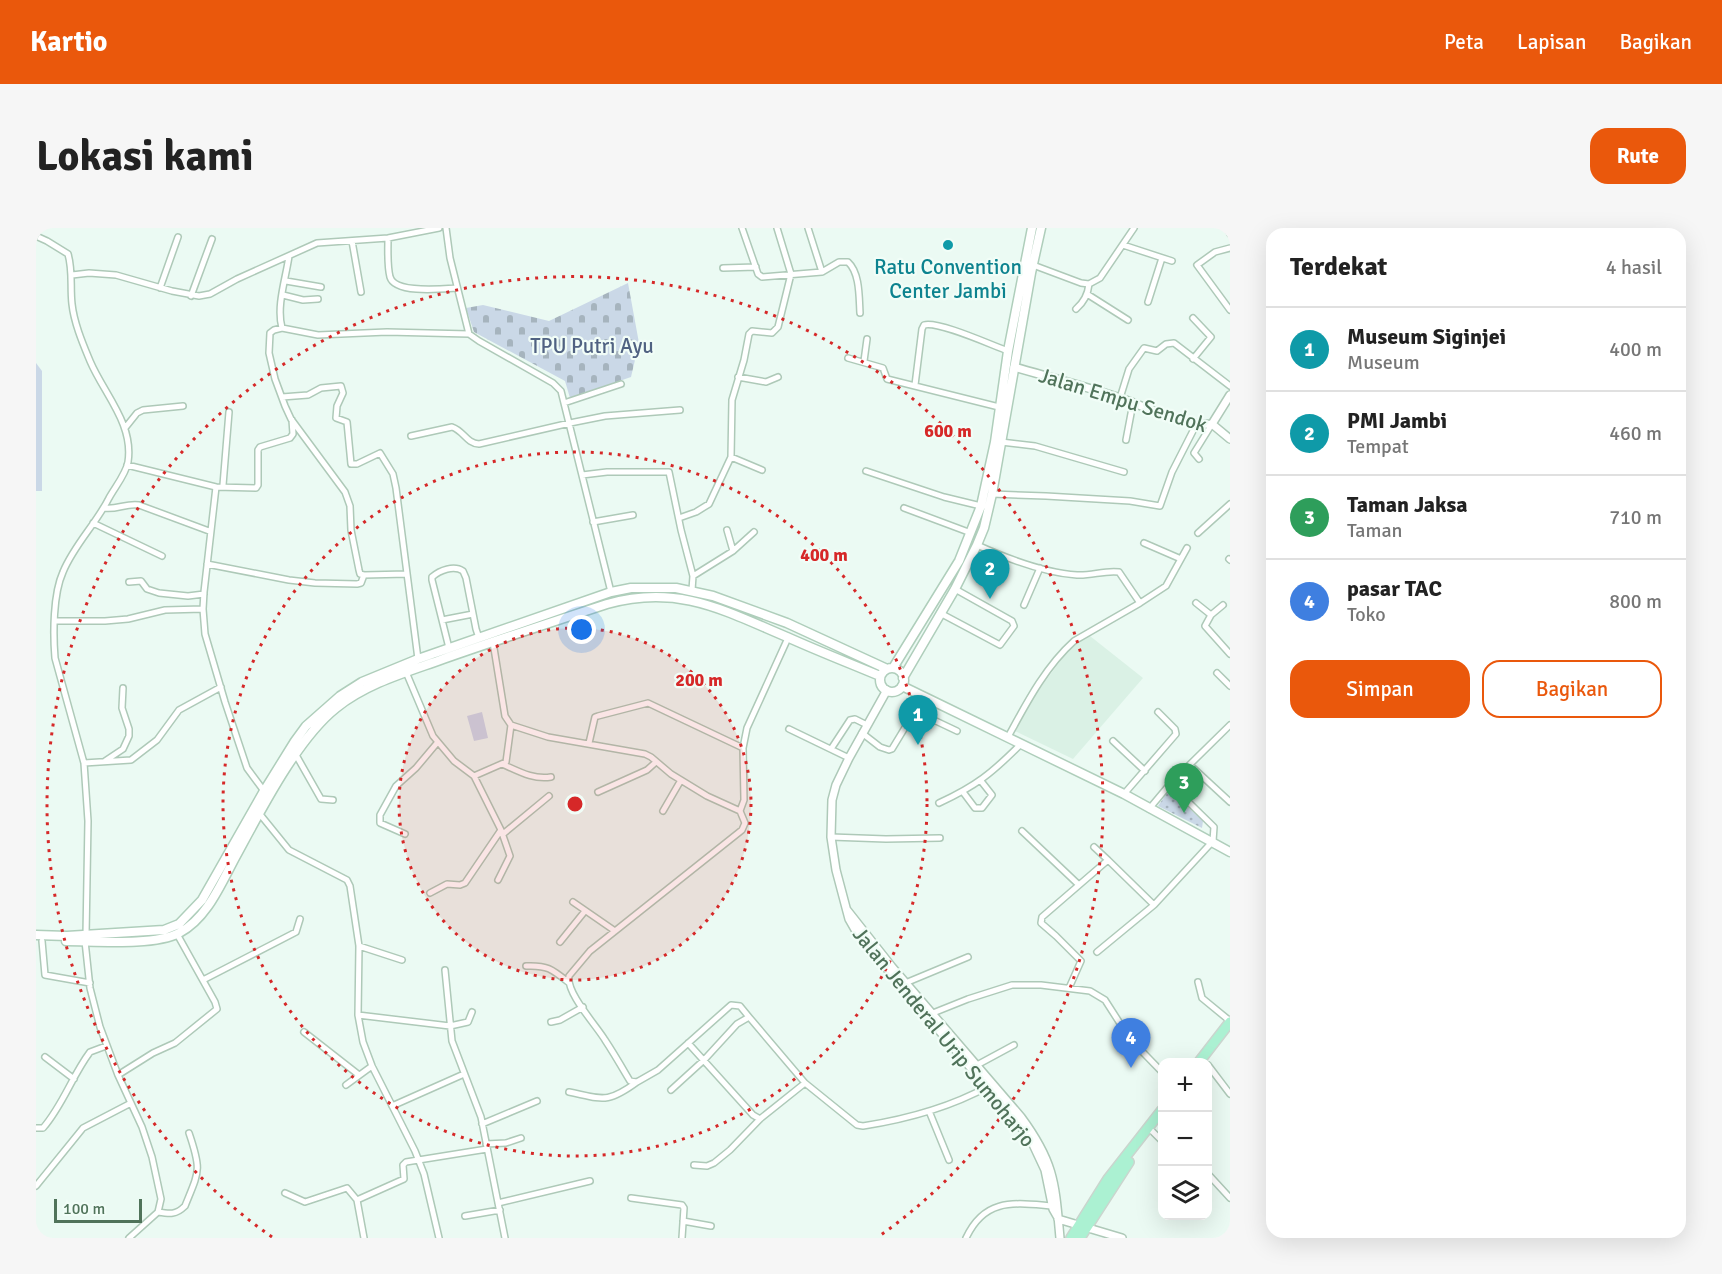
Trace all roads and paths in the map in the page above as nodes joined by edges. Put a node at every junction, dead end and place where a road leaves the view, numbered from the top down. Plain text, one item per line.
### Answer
1 (439, 228) edge
2 (446, 228) edge
3 (742, 228) edge
4 (777, 228) edge
5 (808, 228) edge
6 (1032, 228) edge
7 (1041, 228) edge
8 (1134, 228) edge
9 (36, 236) edge
10 (178, 237) dead end
11 (388, 238) junction
12 (212, 239) dead end
13 (352, 241) junction
14 (1123, 245) junction
15 (1230, 248) edge
16 (290, 256) junction
17 (1162, 258) junction
18 (1172, 261) dead end
19 (756, 267) junction
20 (723, 268) dead end
21 (1028, 270) junction
22 (822, 272) junction
23 (791, 274) junction
24 (72, 275) junction
25 (286, 281) junction
26 (1089, 284) junction
27 (321, 287) dead end
28 (160, 288) junction
29 (457, 288) junction
30 (361, 292) dead end
31 (1087, 294) junction
32 (283, 295) junction
33 (191, 296) junction
34 (318, 299) dead end
35 (1148, 302) dead end
36 (1076, 309) dead end
37 (1230, 310) edge
38 (860, 313) dead end
39 (1193, 318) dead end
40 (1128, 320) dead end
41 (282, 328) junction
42 (470, 334) junction
43 (867, 339) dead end
44 (1008, 351) junction
45 (848, 358) dead end
46 (1193, 359) junction
47 (864, 361) junction
48 (1014, 367) junction
49 (738, 377) junction
50 (778, 377) dead end
51 (621, 384) dead end
52 (915, 385) junction
53 (1230, 386) edge
54 (1230, 395) edge
55 (282, 398) junction
56 (1120, 398) junction
57 (564, 403) junction
58 (1132, 403) junction
59 (183, 406) dead end
60 (999, 407) junction
61 (680, 410) dead end
62 (230, 412) dead end
63 (291, 419) junction
64 (570, 423) junction
65 (1197, 423) junction
66 (1212, 424) junction
67 (125, 428) junction
68 (411, 436) dead end
69 (1230, 439) edge
70 (1126, 440) dead end
71 (1000, 442) junction
72 (731, 457) junction
73 (1199, 459) dead end
74 (127, 465) junction
75 (762, 470) dead end
76 (866, 471) dead end
77 (1124, 472) dead end
78 (582, 475) junction
79 (223, 485) junction
80 (216, 487) junction
81 (992, 494) junction
82 (1230, 504) edge
83 (981, 506) junction
84 (104, 508) junction
85 (904, 508) dead end
86 (633, 515) dead end
87 (679, 518) junction
88 (593, 522) junction
89 (93, 523) junction
90 (727, 530) dead end
91 (209, 531) junction
92 (754, 532) dead end
93 (971, 532) junction
94 (1198, 533) dead end
95 (1143, 543) dead end
96 (977, 546) junction
97 (1187, 548) dead end
98 (734, 551) junction
99 (162, 556) dead end
100 (1181, 559) junction
101 (959, 561) junction
102 (207, 564) junction
103 (967, 566) junction
104 (1040, 568) junction
105 (407, 574) junction
106 (364, 575) junction
107 (693, 576) junction
108 (129, 582) dead end
109 (955, 589) junction
110 (692, 590) junction
111 (611, 592) junction
112 (204, 594) junction
113 (1140, 603) junction
114 (1196, 603) dead end
115 (1024, 605) dead end
116 (1223, 605) dead end
117 (203, 609) junction
118 (940, 613) junction
119 (473, 614) junction
120 (1211, 615) junction
121 (548, 618) junction
122 (441, 620) junction
123 (55, 621) junction
124 (534, 623) junction
125 (479, 638) junction
126 (788, 638) junction
127 (493, 642) junction
128 (449, 648) junction
129 (1230, 654) edge
130 (418, 659) junction
131 (887, 671) junction
132 (406, 672) junction
133 (1216, 674) dead end
134 (902, 682) junction
135 (1230, 686) edge
136 (221, 687) junction
137 (123, 688) dead end
138 (887, 690) junction
139 (1158, 712) dead end
140 (867, 724) junction
141 (1230, 725) edge
142 (511, 726) junction
143 (789, 729) dead end
144 (957, 731) dead end
145 (862, 733) junction
146 (1008, 737) junction
147 (1113, 741) dead end
148 (437, 743) junction
149 (589, 743) junction
150 (1021, 744) junction
151 (743, 748) junction
152 (831, 749) junction
153 (296, 754) junction
154 (849, 758) junction
155 (104, 762) junction
156 (656, 762) junction
157 (84, 763) junction
158 (502, 764) junction
159 (1190, 765) junction
160 (1145, 771) junction
161 (474, 776) junction
162 (551, 777) dead end
163 (681, 780) junction
164 (981, 781) junction
165 (1170, 784) junction
166 (264, 791) junction
167 (598, 792) dead end
168 (963, 792) junction
169 (1124, 794) junction
170 (549, 796) dead end
171 (333, 800) dead end
172 (1230, 802) edge
173 (939, 803) dead end
174 (1149, 809) junction
175 (663, 811) dead end
176 (740, 811) junction
177 (259, 813) junction
178 (1022, 831) dead end
179 (502, 832) junction
180 (405, 834) dead end
181 (831, 837) junction
182 (940, 838) dead end
183 (1213, 841) junction
184 (1094, 847) dead end
185 (1230, 852) edge
186 (1108, 860) junction
187 (498, 880) dead end
188 (1079, 885) junction
189 (430, 893) dead end
190 (573, 902) dead end
191 (1154, 905) junction
192 (585, 911) junction
193 (300, 919) dead end
194 (615, 931) junction
195 (177, 934) junction
196 (85, 938) junction
197 (38, 939) edge
198 (560, 942) dead end
199 (359, 946) junction
200 (1097, 952) dead end
201 (968, 957) dead end
202 (402, 960) dead end
203 (526, 966) dead end
204 (445, 970) dead end
205 (203, 980) junction
206 (568, 982) junction
207 (1198, 982) dead end
208 (90, 983) junction
209 (904, 984) junction
210 (1069, 988) junction
211 (582, 1007) junction
212 (472, 1012) dead end
213 (358, 1014) junction
214 (929, 1014) junction
215 (749, 1017) junction
216 (551, 1022) dead end
217 (1230, 1022) edge
218 (450, 1026) junction
219 (1230, 1028) edge
220 (304, 1032) dead end
221 (688, 1043) junction
222 (1014, 1045) dead end
223 (106, 1046) junction
224 (45, 1057) dead end
225 (1207, 1058) edge
226 (1208, 1058) edge
227 (704, 1060) junction
228 (976, 1065) junction
229 (372, 1066) junction
230 (1158, 1068) edge
231 (1212, 1073) edge
232 (464, 1074) junction
233 (118, 1075) junction
234 (359, 1075) junction
235 (74, 1079) junction
236 (637, 1082) junction
237 (805, 1083) junction
238 (346, 1085) dead end
239 (991, 1085) junction
240 (671, 1090) dead end
241 (570, 1092) dead end
242 (1230, 1094) edge
243 (537, 1101) dead end
244 (131, 1102) junction
245 (392, 1106) junction
246 (929, 1112) junction
247 (1160, 1112) edge
248 (760, 1119) junction
249 (1158, 1122) edge
250 (482, 1124) junction
251 (36, 1128) edge
252 (1152, 1131) junction
253 (189, 1133) dead end
254 (1158, 1136) edge
255 (521, 1138) dead end
256 (486, 1146) junction
257 (418, 1159) junction
258 (949, 1160) dead end
259 (694, 1165) dead end
260 (1212, 1178) edge
261 (590, 1181) dead end
262 (36, 1186) edge
263 (285, 1193) dead end
264 (631, 1198) dead end
265 (1230, 1198) edge
266 (357, 1200) junction
267 (498, 1203) junction
268 (1052, 1206) junction
269 (500, 1210) junction
270 (158, 1212) junction
271 (465, 1216) dead end
272 (1058, 1217) junction
273 (683, 1221) junction
274 (711, 1226) dead end
275 (1083, 1226) junction
276 (129, 1238) edge
277 (364, 1238) edge
278 (439, 1238) edge
279 (505, 1238) edge
280 (682, 1238) edge
281 (966, 1238) edge
282 (1060, 1238) edge
283 (1071, 1238) edge
284 (1080, 1238) edge
285 (1122, 1238) edge

1 - 11 street
2 - 29 street
3 - 19 street
4 - 23 street
5 - 22 street
6 - 21 main road
7 - 21 main road
8 - 14 street
9 - 24 street
10 - 28 street
11 - 13 street
11 - 29 street
12 - 33 street
13 - 16 street
13 - 30 street
14 - 17 street
14 - 26 street
15 - 37 street
16 - 25 street
16 - 33 street
17 - 18 street
17 - 35 street
19 - 20 street
19 - 23 street
21 - 26 street
21 - 44 main road
21 - 48 main road
22 - 23 street
22 - 38 street
23 - 49 street
24 - 28 street
24 - 67 street
25 - 27 street
25 - 32 street
26 - 31 street
28 - 33 street
29 - 42 street
31 - 36 street
31 - 40 street
32 - 34 street
32 - 41 street
39 - 46 street
41 - 42 street
41 - 55 street
42 - 57 street
43 - 47 street
44 - 52 street
44 - 60 main road
45 - 47 street
46 - 53 street
46 - 56 street
47 - 52 street
48 - 56 street, Jalan Empu Sendok
48 - 71 main road
49 - 50 street
49 - 72 street
51 - 57 street
52 - 60 street
54 - 66 street
55 - 63 street
55 - 105 street
56 - 58 street, Jalan Empu Sendok
57 - 64 street
58 - 65 street, Jalan Empu Sendok
58 - 70 street
59 - 67 street
60 - 83 main road
61 - 64 street
62 - 79 street
63 - 79 street
63 - 106 street
64 - 68 street
64 - 78 street
65 - 66 street, Jalan Empu Sendok
65 - 81 street
66 - 69 street, Jalan Empu Sendok
66 - 73 street
67 - 74 street
71 - 77 street
71 - 81 main road
72 - 75 street
72 - 87 street
74 - 80 street
74 - 84 street
76 - 83 street
78 - 87 street
78 - 88 street
79 - 80 street
80 - 91 street
81 - 96 main road
82 - 94 street
83 - 93 main road
84 - 89 street
84 - 91 street
85 - 93 street
86 - 88 street
87 - 107 street
88 - 111 street
89 - 99 street
89 - 123 street
90 - 98 street
91 - 102 street
92 - 98 street
93 - 101 main road
95 - 100 street
96 - 103 main road
96 - 104 street
97 - 100 street
98 - 107 street
100 - 113 street
101 - 103 main road
101 - 131 main road
102 - 106 street
102 - 112 street
103 - 109 main road
104 - 113 street
104 - 115 street
105 - 106 street
105 - 130 street
107 - 110 street
108 - 112 street
109 - 118 main road
109 - 118 street
110 - 111 main road
110 - 131 main road
111 - 121 main road
112 - 117 street
113 - 146 street
114 - 120 street
116 - 120 street
117 - 123 street
117 - 136 street
118 - 134 main road
119 - 122 street
119 - 122 street
119 - 125 street
120 - 129 street
121 - 124 main road
121 - 126 main road
122 - 128 street
123 - 157 street
124 - 125 main road
124 - 127 main road
125 - 128 main road
126 - 131 main road
126 - 151 street
127 - 132 main road
127 - 142 street
128 - 130 main road
130 - 166 main road
131 - 134 main road
131 - 138 main road
132 - 148 street
132 - 153 main road
133 - 135 street
134 - 138 main road
134 - 146 main road
136 - 155 street
136 - 166 street
137 - 155 street
138 - 140 street, Jalan Jenderal Urip Sumoharjo
139 - 160 street
140 - 145 street, Jalan Jenderal Urip Sumoharjo
140 - 152 street
141 - 159 street
142 - 149 street
142 - 158 street
143 - 152 street
144 - 145 street
145 - 154 street, Jalan Jenderal Urip Sumoharjo
146 - 150 main road
147 - 160 street
148 - 161 street
148 - 180 street
149 - 151 street
149 - 156 street
150 - 164 street
150 - 169 main road
151 - 176 street
152 - 154 street
153 - 171 street
153 - 177 main road
154 - 181 street, Jalan Jenderal Urip Sumoharjo
155 - 157 street
156 - 163 street
156 - 167 street
157 - 196 street
158 - 161 street
158 - 162 street
159 - 165 street
159 - 172 street
160 - 169 street
161 - 179 street
163 - 175 street
163 - 176 street
164 - 168 street
164 - 168 street
165 - 174 street
165 - 183 street
166 - 196 main road
168 - 173 street
169 - 174 main road
170 - 179 street
174 - 183 main road
176 - 194 street
177 - 195 main road
177 - 199 street
178 - 188 street
179 - 187 street
179 - 189 street
181 - 182 street
181 - 209 street, Jalan Jenderal Urip Sumoharjo
183 - 185 main road
183 - 191 street
184 - 186 street
186 - 188 street
186 - 191 street
188 - 210 street
190 - 192 street
191 - 200 street
192 - 194 street
192 - 198 street
193 - 205 street
194 - 206 street
195 - 196 main road
195 - 205 street
196 - 197 main road
196 - 208 street
197 - 208 street
199 - 202 street
199 - 213 street
201 - 209 street
203 - 206 street
204 - 218 street
205 - 233 street
206 - 211 street
207 - 217 street
208 - 223 street
209 - 214 street, Jalan Jenderal Urip Sumoharjo
210 - 214 street
210 - 230 street
211 - 216 street
211 - 236 street
212 - 218 street
213 - 218 street
213 - 229 street
214 - 228 street, Jalan Jenderal Urip Sumoharjo
214 - 239 street, Jalan Jenderal Urip Sumoharjo
215 - 221 street
215 - 227 street
215 - 237 street
217 - 225 main road
218 - 232 street
219 - 226 main road
220 - 234 street
221 - 227 street
221 - 236 street
222 - 228 street
223 - 233 street
223 - 235 street
224 - 235 street
227 - 240 street
227 - 248 street
228 - 239 street, Jalan Jenderal Urip Sumoharjo
229 - 234 street
229 - 245 street
231 - 242 street
232 - 245 street
232 - 250 street
233 - 244 street
234 - 238 street
235 - 251 street
236 - 241 street
237 - 246 street
237 - 248 street
239 - 246 street
239 - 268 street, Jalan Jenderal Urip Sumoharjo
239 - 272 street, Jalan Jenderal Urip Sumoharjo
243 - 250 street
244 - 262 street
244 - 270 street
245 - 257 street
246 - 258 street
247 - 275 main road
248 - 259 street
249 - 252 main road
250 - 256 street
252 - 254 street
252 - 275 main road
253 - 270 street
255 - 256 street
256 - 257 street
256 - 267 street
257 - 266 street
257 - 278 street
260 - 265 street
261 - 267 street
263 - 266 street
264 - 273 street
266 - 277 street
267 - 269 street
268 - 272 street, Jalan Jenderal Urip Sumoharjo
268 - 281 street
269 - 271 street
269 - 279 street
270 - 276 street
272 - 275 street
272 - 282 street
273 - 274 street
273 - 280 street
275 - 283 main road
275 - 284 main road
275 - 285 street

